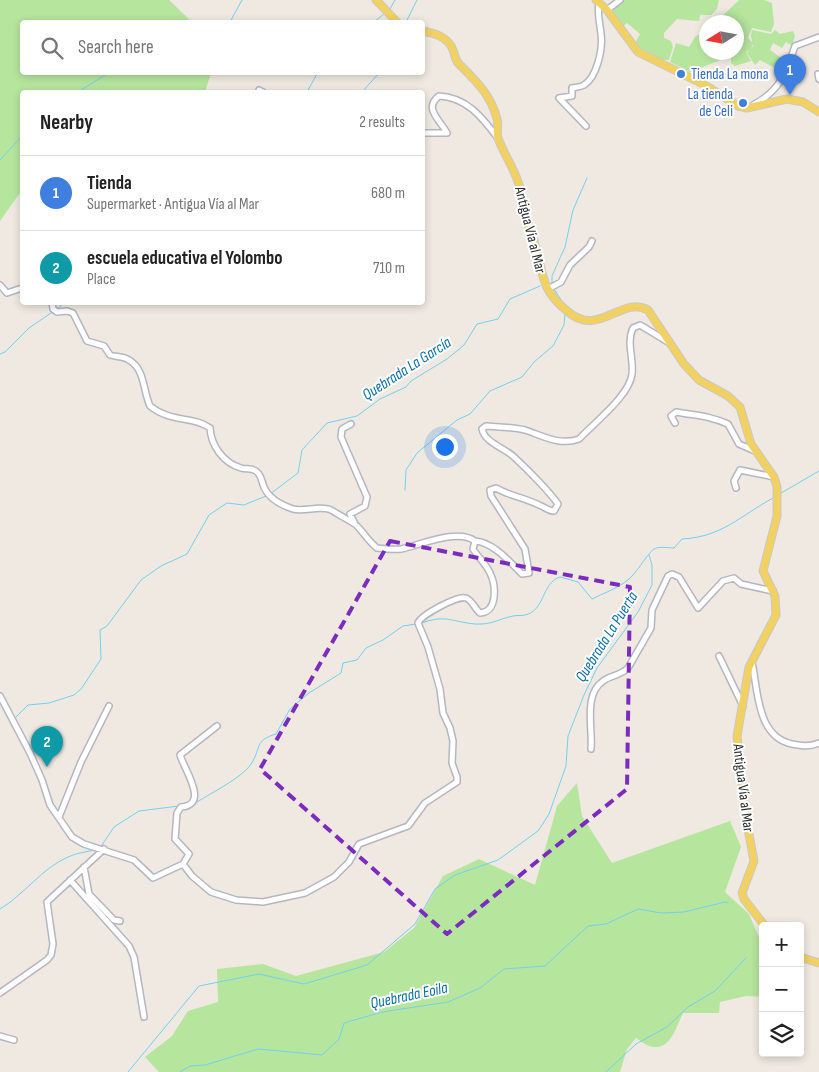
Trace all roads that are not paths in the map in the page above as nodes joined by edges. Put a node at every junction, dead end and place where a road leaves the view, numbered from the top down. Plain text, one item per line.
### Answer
1 (376, 0) edge
2 (620, 0) edge
3 (598, 1) edge
4 (607, 10) junction
5 (395, 20) edge
6 (425, 32) edge
7 (819, 36) edge
8 (750, 106) junction
9 (819, 112) edge
10 (586, 126) dead end
11 (425, 133) edge
12 (497, 137) junction
13 (592, 241) dead end
14 (0, 285) edge
15 (20, 289) edge
16 (548, 289) junction
17 (54, 308) edge
18 (668, 342) junction
19 (675, 423) dead end
20 (351, 424) dead end
21 (754, 451) junction
22 (774, 477) junction
23 (736, 488) dead end
24 (356, 524) junction
25 (475, 541) junction
26 (773, 591) junction
27 (719, 656) dead end
28 (752, 661) junction
29 (0, 696) edge
30 (109, 706) dead end
31 (743, 706) junction
32 (217, 726) dead end
33 (819, 743) edge
34 (591, 749) dead end
35 (59, 817) junction
36 (104, 849) junction
37 (183, 864) junction
38 (84, 867) junction
39 (70, 880) junction
40 (120, 921) dead end
41 (762, 922) edge
42 (804, 958) edge
43 (819, 963) edge
44 (1, 991) edge
45 (144, 1017) dead end
46 (0, 1036) edge
47 (14, 1040) dead end

1 - 5 main road
2 - 4 street
3 - 4 main road
3 - 10 street
4 - 8 main road
6 - 12 main road, Antigua Vía al Mar
7 - 8 street
8 - 9 main road
11 - 12 street
12 - 16 main road, Antigua Vía al Mar
13 - 16 street
14 - 15 street
16 - 18 main road, Antigua Vía al Mar
17 - 24 street
18 - 21 main road, Antigua Vía al Mar
18 - 25 street
19 - 21 street
20 - 24 street
21 - 22 main road, Antigua Vía al Mar
22 - 23 street
22 - 26 main road, Antigua Vía al Mar
24 - 25 street
25 - 37 street
26 - 28 main road, Antigua Vía al Mar
26 - 34 street
27 - 31 street
28 - 31 main road, Antigua Vía al Mar
28 - 33 street
29 - 35 street
30 - 35 street
31 - 41 main road, Antigua Vía al Mar
32 - 37 street
35 - 36 street
36 - 37 street
36 - 38 street
38 - 39 street
38 - 40 street
39 - 44 street
39 - 45 street
42 - 43 main road
46 - 47 street

